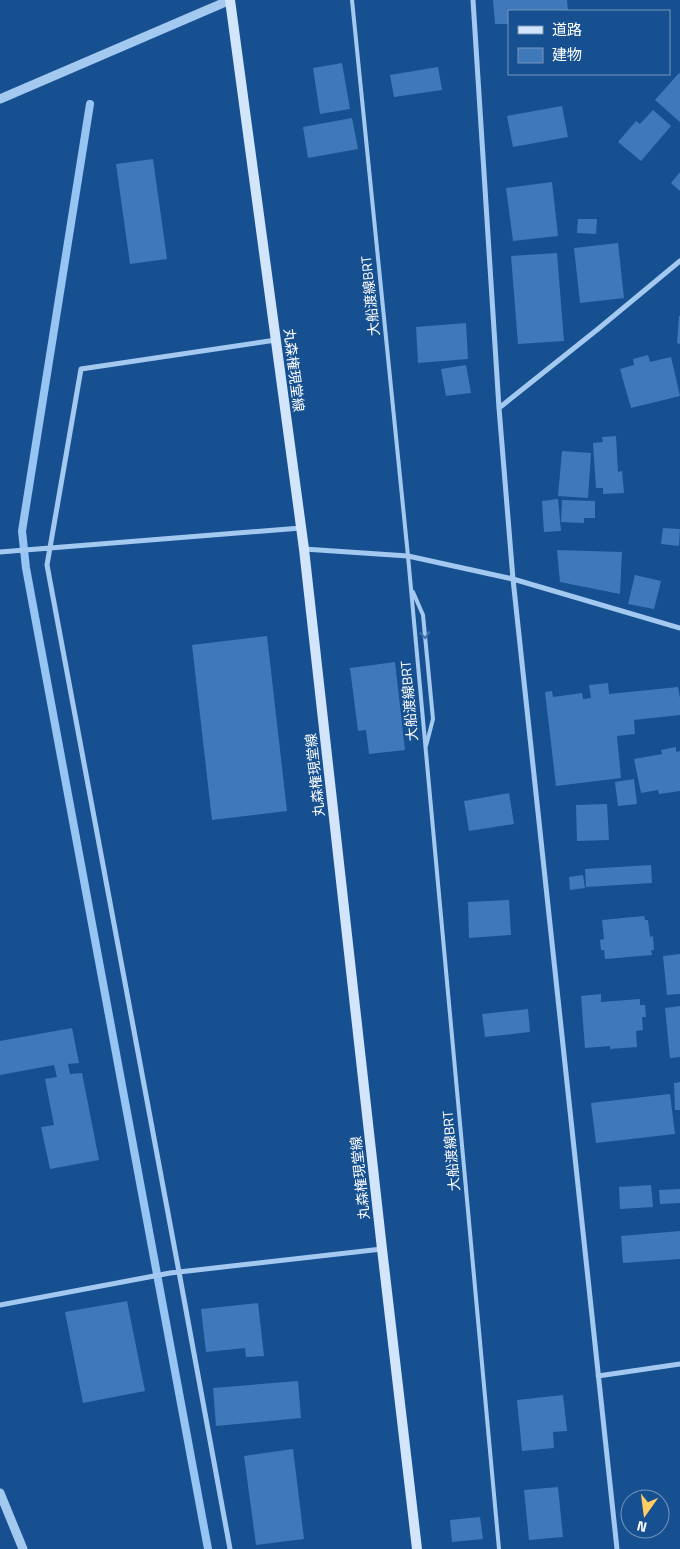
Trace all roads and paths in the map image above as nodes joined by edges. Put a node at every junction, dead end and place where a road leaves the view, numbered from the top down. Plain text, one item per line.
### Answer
1 (230, 0) edge
2 (352, 0) edge
3 (473, 0) edge
4 (0, 99) edge
5 (680, 261) edge
6 (277, 340) junction
7 (499, 408) junction
8 (301, 528) junction
9 (50, 548) junction
10 (304, 549) junction
11 (0, 552) edge
12 (408, 556) junction
13 (513, 579) junction
14 (411, 589) junction
15 (680, 628) edge
16 (425, 751) junction
17 (382, 1249) junction
18 (179, 1272) junction
19 (0, 1304) edge
20 (680, 1364) edge
21 (598, 1376) junction
22 (0, 1494) edge
23 (23, 1549) edge
24 (230, 1549) edge
25 (417, 1549) edge
26 (499, 1549) edge
27 (617, 1549) edge

1 - 4 street
1 - 6 main road, 丸森権現堂線
2 - 12 lane, 大船渡線BRT
3 - 7 street
5 - 7 street
6 - 8 main road, 丸森権現堂線
6 - 9 street
7 - 13 street
8 - 9 street
8 - 10 main road, 丸森権現堂線
9 - 11 street
9 - 18 street
10 - 12 street
10 - 17 main road, 丸森権現堂線
12 - 13 street
12 - 14 lane, 大船渡線BRT
13 - 15 street
13 - 21 street
14 - 16 lane, 大船渡線BRT
14 -> 16 lane, 大船渡線BRT
16 - 26 lane, 大船渡線BRT
17 - 18 street
17 - 25 main road, 丸森権現堂線
18 - 19 street
18 - 24 street
20 - 21 street
21 - 27 street
22 - 23 street

